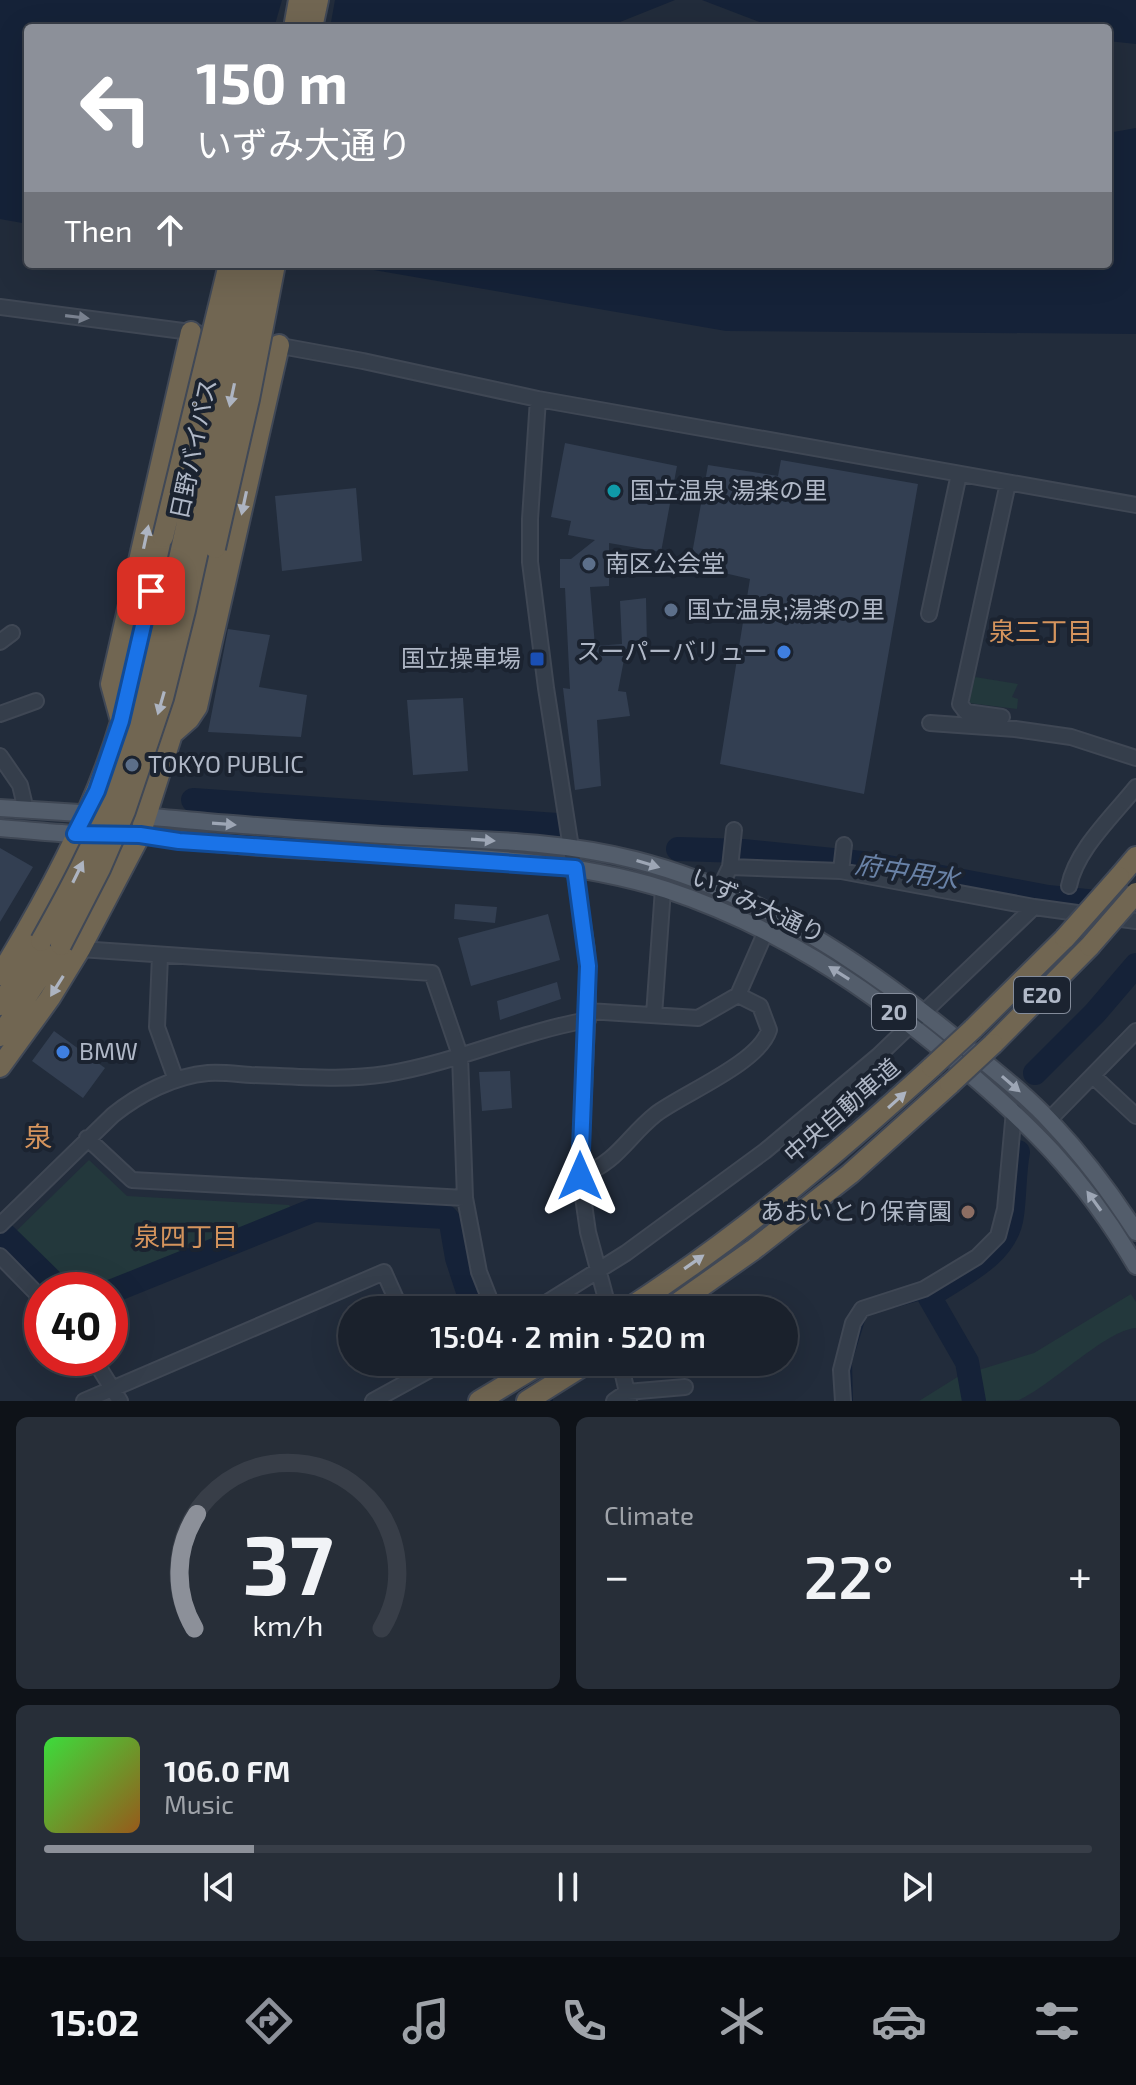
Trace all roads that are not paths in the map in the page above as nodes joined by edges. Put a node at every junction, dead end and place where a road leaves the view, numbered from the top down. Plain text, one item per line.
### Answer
1 (299, 0) edge
2 (318, 0) edge
3 (295, 24) edge
4 (313, 24) edge
5 (228, 268) edge
6 (241, 268) edge
7 (260, 268) edge
8 (274, 268) edge
9 (0, 307) edge
10 (191, 332) junction
11 (279, 345) junction
12 (538, 399) junction
13 (959, 474) junction
14 (1008, 483) junction
15 (1136, 505) edge
16 (929, 614) dead end
17 (36, 701) dead end
18 (0, 714) edge
19 (1002, 717) dead end
20 (121, 721) junction
21 (930, 723) dead end
22 (172, 734) junction
23 (0, 756) edge
24 (1136, 758) edge
25 (1136, 787) edge
26 (0, 808) edge
27 (26, 810) junction
28 (85, 813) junction
29 (143, 826) junction
30 (0, 828) edge
31 (734, 833) dead end
32 (75, 834) junction
33 (572, 847) junction
34 (1136, 857) edge
35 (730, 863) junction
36 (575, 868) junction
37 (1069, 886) dead end
38 (663, 889) junction
39 (719, 890) junction
40 (1136, 893) edge
41 (1034, 907) junction
42 (1136, 921) edge
43 (766, 931) junction
44 (61, 945) junction
45 (160, 956) junction
46 (0, 975) edge
47 (738, 995) junction
48 (0, 1005) edge
49 (924, 1012) junction
50 (588, 1015) junction
51 (654, 1015) junction
52 (912, 1025) junction
53 (1136, 1031) edge
54 (0, 1036) edge
55 (460, 1055) junction
56 (0, 1067) edge
57 (1093, 1076) junction
58 (176, 1080) junction
59 (1014, 1111) junction
60 (1136, 1116) edge
61 (1049, 1120) junction
62 (87, 1138) junction
63 (580, 1176) junction
64 (465, 1198) junction
65 (0, 1225) edge
66 (1136, 1232) edge
67 (0, 1256) edge
68 (1136, 1266) edge
69 (598, 1270) junction
70 (24, 1281) edge
71 (395, 1296) edge
72 (488, 1296) edge
73 (557, 1296) edge
74 (605, 1296) edge
75 (646, 1296) edge
76 (688, 1296) edge
77 (104, 1376) edge
78 (411, 1376) edge
79 (522, 1376) edge
80 (567, 1376) edge
81 (621, 1376) edge
82 (685, 1387) dead end
83 (116, 1395) edge
84 (623, 1398) edge
85 (84, 1401) edge
86 (373, 1401) edge
87 (479, 1401) edge
88 (527, 1401) edge
89 (843, 1401) edge

1 - 3 highway
2 - 4 highway
5 - 20 highway, bridge
44 -> 6 highway, 日野バイパス, bridge
7 -> 44 highway, 日野バイパス, bridge
8 - 22 highway, bridge
9 -> 10 street
10 - 11 street
20 -> 10 highway
11 - 12 street
11 -> 22 highway
12 - 13 street
12 - 33 street
13 - 14 street
13 - 16 street
14 - 15 street
14 - 19 street
17 - 18 street
20 - 28 highway
21 - 24 street
22 - 29 highway
23 - 27 street
25 - 37 street
26 - 27 main road, 20
27 - 28 main road, 20
28 - 29 main road, 20
28 - 32 highway
29 - 32 main road, 20
29 -> 33 main road, いずみ大通り / 20
29 - 36 main road, いずみ大通り / 20
29 - 44 highway
30 - 32 main road, 20
31 - 35 street
32 - 46 highway
33 - 36 street
33 -> 39 main road, いずみ大通り / 20
75 -> 34 highway, 中央自動車道 / E20, bridge
35 - 39 street
35 - 41 street
36 - 38 main road, いずみ大通り / 20
36 - 50 street
38 - 43 main road, いずみ大通り / 20
38 - 51 street
39 - 49 main road, いずみ大通り / 20
40 - 76 highway, E20, bridge
41 - 42 street
41 - 49 street
43 - 47 street
52 -> 43 main road, いずみ大通り / 20
44 - 45 street
44 - 48 highway, 日野バイパス
44 - 54 highway, 日野バイパス
44 -> 56 highway
45 - 55 street
45 - 58 street
47 - 51 street
47 - 63 street
49 - 52 street
49 -> 61 main road, いずみ大通り / 20
50 - 51 street
50 - 55 street
50 - 63 street
52 - 59 main road, いずみ大通り / 20
52 - 69 street
53 - 57 street
55 - 58 street
55 - 64 street
57 - 60 street
57 - 61 street
58 - 62 street
68 -> 59 main road, いずみ大通り / 20
59 - 89 street
61 - 66 main road, いずみ大通り / 20
62 - 64 street
62 - 65 street
63 - 69 street
64 - 72 street
67 - 70 street
69 - 73 street
69 - 74 street
71 - 83 street
77 - 83 street
78 - 86 street
79 - 87 highway
80 - 88 highway
81 - 84 street
82 - 84 street
83 - 85 street

